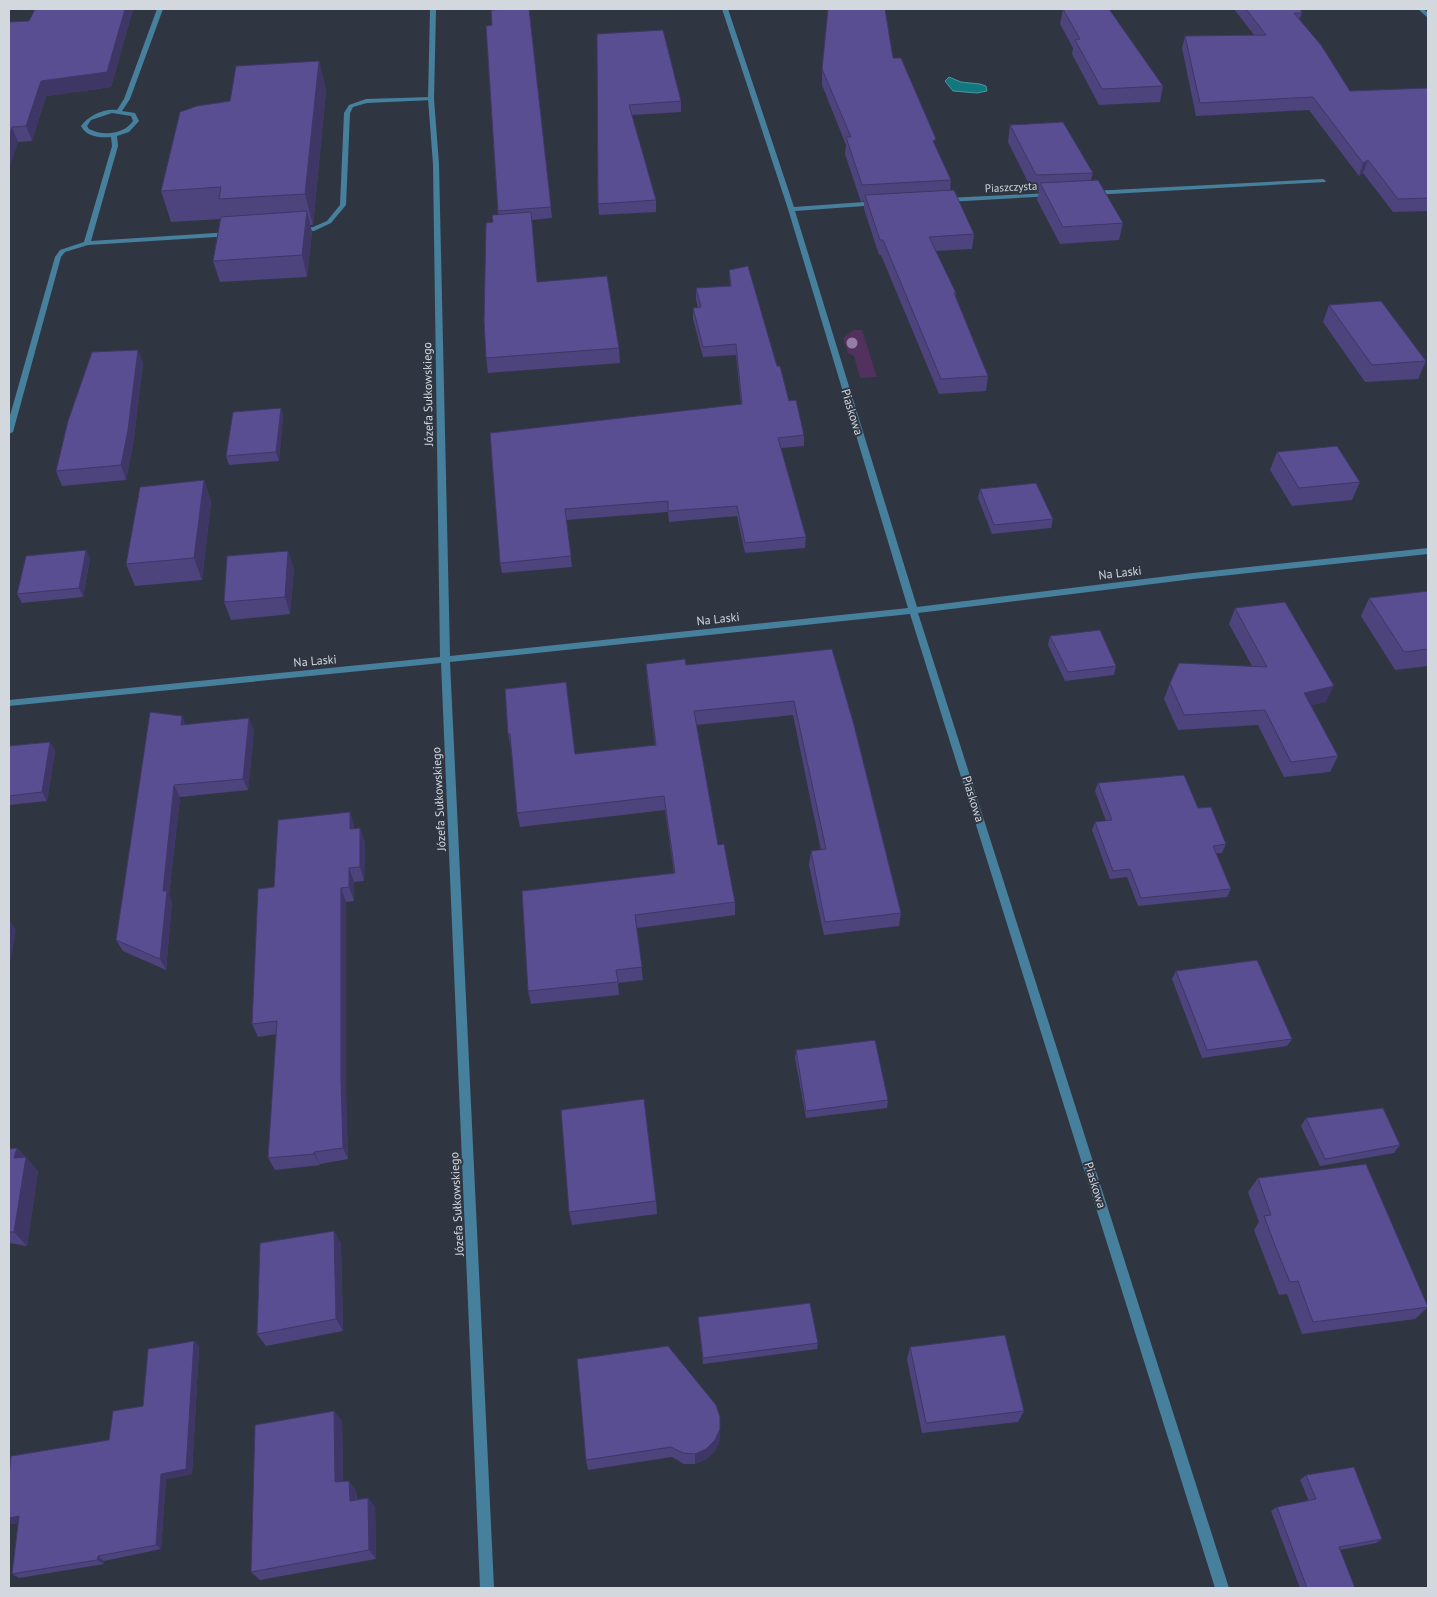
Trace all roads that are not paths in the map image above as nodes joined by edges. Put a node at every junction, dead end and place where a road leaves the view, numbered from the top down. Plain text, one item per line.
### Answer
1 (160, 9) edge
2 (432, 9) edge
3 (725, 9) edge
4 (1421, 9) edge
5 (1428, 16) edge
6 (431, 99) junction
7 (119, 111) junction
8 (114, 134) junction
9 (1323, 182) dead end
10 (1087, 193) edge
11 (1058, 195) edge
12 (939, 200) edge
13 (890, 203) edge
14 (791, 209) junction
15 (294, 230) edge
16 (235, 234) edge
17 (87, 243) junction
18 (9, 432) edge
19 (1428, 551) edge
20 (914, 610) junction
21 (445, 660) junction
22 (9, 703) edge
23 (487, 1588) edge
24 (1222, 1588) edge

1 - 7 street
2 - 6 street, Józefa Sułkowskiego
3 - 14 street, Piaskowa
4 - 5 street
6 - 15 street
6 - 21 street, Józefa Sułkowskiego
7 - 8 street
7 - 8 street
8 - 17 street
9 - 10 street
11 - 12 street, Piaszczysta
13 - 14 street
14 - 20 street, Piaskowa
16 - 17 street
17 - 18 street
19 - 20 street, Na Laski
20 - 21 street, Na Laski
20 - 24 street, Piaskowa
21 - 22 street, Na Laski
21 - 23 street, Józefa Sułkowskiego

